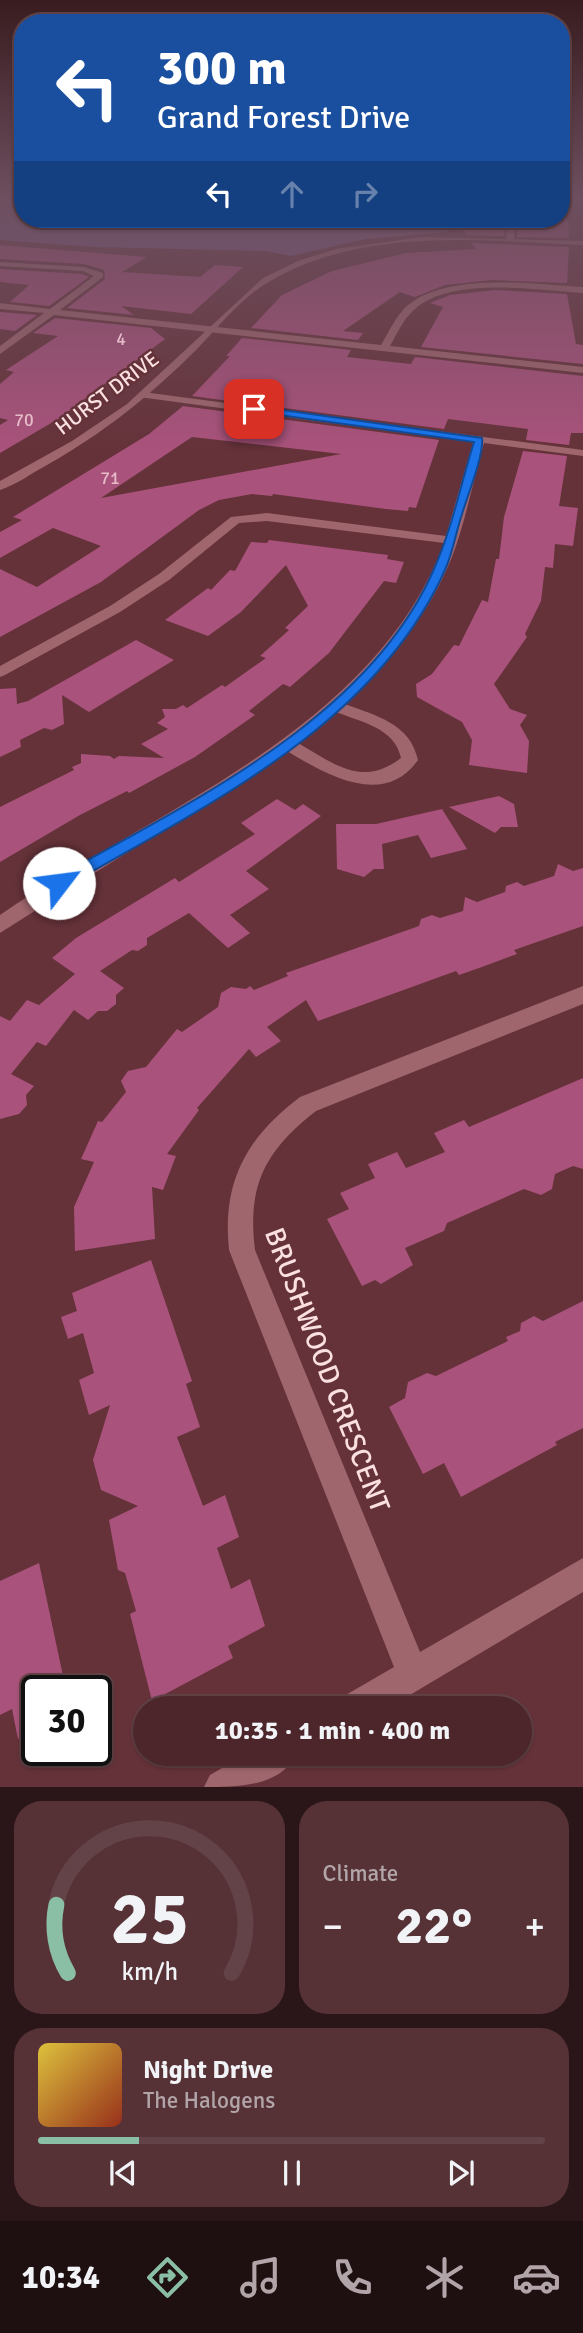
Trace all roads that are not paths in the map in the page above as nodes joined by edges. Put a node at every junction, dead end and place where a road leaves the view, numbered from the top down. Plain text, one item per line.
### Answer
1 (92, 283) edge
2 (260, 283) edge
3 (583, 290) edge
4 (0, 306) edge
5 (53, 312) junction
6 (212, 329) junction
7 (384, 348) junction
8 (0, 351) edge
9 (583, 370) edge
10 (144, 394) junction
11 (479, 440) junction
12 (583, 453) edge
13 (0, 486) edge
14 (451, 540) junction
15 (0, 672) edge
16 (337, 706) junction
17 (289, 745) junction
18 (0, 925) edge
19 (583, 995) edge
20 (583, 1574) edge
21 (413, 1674) junction
22 (376, 1696) edge
23 (258, 1766) edge
24 (222, 1787) edge

1 - 5 street
2 - 6 street, HURST DRIVE
3 - 7 street
4 - 5 street
5 - 6 street
5 - 8 street
6 - 7 street
6 - 10 street, HURST DRIVE
7 - 9 street
10 - 11 street
10 - 13 street, HURST DRIVE
11 - 12 street
11 - 14 street
14 - 15 street
14 - 16 street
16 - 17 street
16 - 17 street
17 - 18 street
19 - 21 street, BRUSHWOOD CRESCENT
20 - 21 street
21 - 22 street
23 - 24 street

